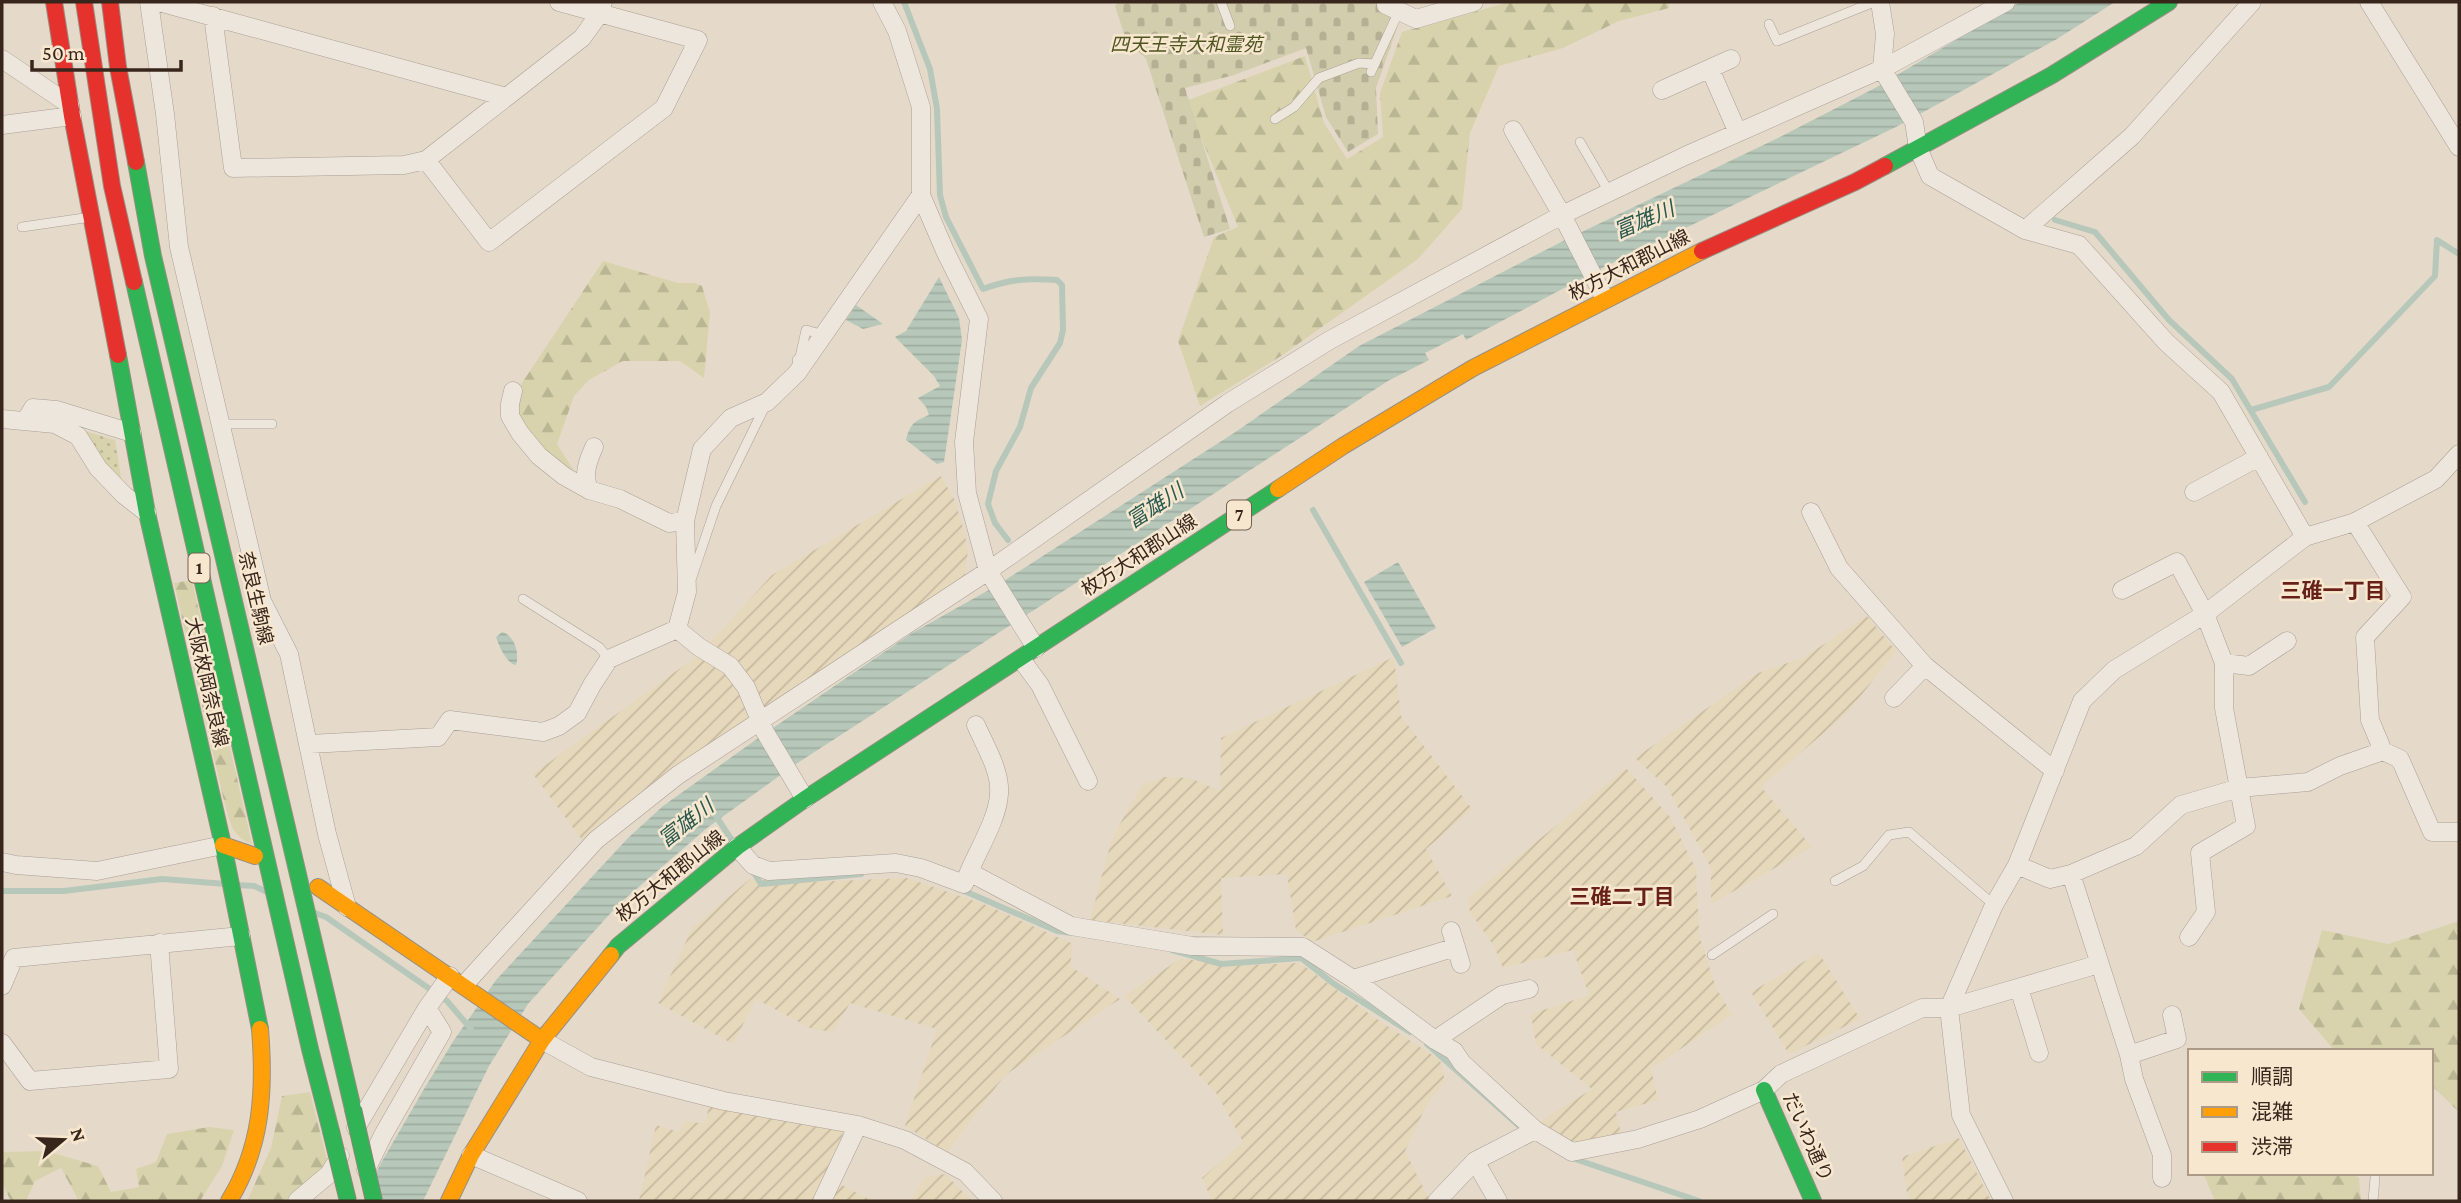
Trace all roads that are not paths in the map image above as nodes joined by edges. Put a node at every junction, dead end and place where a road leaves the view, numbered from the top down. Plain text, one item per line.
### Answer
1 (54, 2) edge
2 (84, 2) edge
3 (110, 2) edge
4 (149, 2) edge
5 (159, 2) edge
6 (559, 2) edge
7 (882, 2) edge
8 (1220, 2) edge
9 (1474, 2) edge
10 (1874, 2) edge
11 (1881, 2) edge
12 (2006, 2) edge
13 (2169, 2) edge
14 (2252, 2) edge
15 (2369, 2) edge
16 (1393, 6) edge
17 (601, 7) edge
18 (213, 16) junction
19 (1769, 24) dead end
20 (1230, 26) dead end
21 (2, 59) edge
22 (1731, 60) dead end
23 (1710, 69) junction
24 (1882, 69) junction
25 (1662, 90) dead end
26 (506, 97) junction
27 (71, 111) junction
28 (1275, 119) dead end
29 (2, 125) edge
30 (1513, 130) dead end
31 (1738, 133) junction
32 (1580, 142) dead end
33 (2459, 146) edge
34 (1918, 148) junction
35 (426, 160) junction
36 (1609, 192) junction
37 (921, 195) junction
38 (1562, 215) junction
39 (93, 217) junction
40 (22, 227) dead end
41 (2025, 230) junction
42 (1605, 299) junction
43 (824, 335) junction
44 (773, 383) dead end
45 (513, 391) dead end
46 (767, 402) junction
47 (2, 419) edge
48 (26, 420) junction
49 (222, 424) junction
50 (272, 424) dead end
51 (132, 433) junction
52 (594, 447) dead end
53 (2459, 454) edge
54 (2259, 457) junction
55 (589, 490) junction
56 (2194, 492) dead end
57 (1811, 512) dead end
58 (147, 513) junction
59 (685, 521) junction
60 (2355, 522) junction
61 (2305, 537) junction
62 (992, 579) junction
63 (2122, 590) dead end
64 (687, 592) junction
65 (523, 599) dead end
66 (2206, 614) junction
67 (677, 629) junction
68 (2287, 641) dead end
69 (1036, 648) junction
70 (609, 659) junction
71 (1021, 659) junction
72 (2224, 663) junction
73 (1925, 667) junction
74 (1894, 698) dead end
75 (976, 725) dead end
76 (763, 727) junction
77 (310, 744) junction
78 (2383, 751) junction
79 (2055, 771) junction
80 (1088, 781) dead end
81 (2239, 788) junction
82 (805, 799) junction
83 (2459, 832) edge
84 (223, 845) junction
85 (737, 847) junction
86 (255, 856) dead end
87 (2, 862) edge
88 (2017, 865) junction
89 (969, 872) junction
90 (2071, 874) junction
91 (1835, 881) dead end
92 (318, 887) dead end
93 (1994, 905) junction
94 (347, 907) junction
95 (1773, 914) dead end
96 (241, 936) junction
97 (2189, 937) dead end
98 (159, 943) junction
99 (1456, 947) dead end
100 (1712, 955) dead end
101 (2099, 964) junction
102 (1353, 979) junction
103 (457, 980) junction
104 (2, 986) edge
105 (2019, 988) junction
106 (1529, 989) dead end
107 (427, 1008) junction
108 (1949, 1008) junction
109 (2172, 1015) dead end
110 (542, 1040) junction
111 (1435, 1040) junction
112 (2, 1043) edge
113 (2039, 1053) dead end
114 (2129, 1055) junction
115 (1764, 1090) junction
116 (858, 1125) junction
117 (1535, 1130) junction
118 (471, 1155) junction
119 (1475, 1161) junction
120 (2162, 1178) dead end
121 (2375, 1178) dead end
122 (229, 1201) edge
123 (297, 1201) edge
124 (349, 1201) edge
125 (374, 1201) edge
126 (449, 1201) edge
127 (578, 1201) edge
128 (822, 1201) edge
129 (993, 1201) edge
130 (1437, 1201) edge
131 (1497, 1201) edge
132 (1814, 1201) edge
133 (2004, 1201) edge
134 (2373, 1201) edge

1 - 27 main road, 大阪枚岡奈良線
2 - 124 main road, 1, bridge
3 - 125 main road, 奈良生駒線 / 1, bridge
4 - 49 street
5 - 18 street
6 - 17 street
7 - 37 street
8 - 20 lane
9 - 16 street
10 - 19 lane
11 - 24 street
12 - 24 street
13 - 34 main road, 枚方大和郡山線 / 7
14 - 41 street
15 - 33 street
16 - 28 lane
17 - 26 street
17 - 35 street
18 - 26 street
18 - 35 street
21 - 27 street
22 - 23 street
23 - 25 street
23 - 31 street
24 - 31 street
24 - 34 street
26 - 35 street
27 - 29 street
27 - 39 main road, 大阪枚岡奈良線
30 - 38 street
31 - 36 street
32 - 36 lane
34 - 41 street
34 - 42 main road, 枚方大和郡山線 / 7
36 - 38 street
37 - 43 street
37 - 62 street
38 - 42 street
38 - 62 street
39 - 40 lane
39 - 51 main road, 大阪枚岡奈良線
41 - 54 street
42 - 69 main road, 枚方大和郡山線 / 7
43 - 44 lane
43 - 46 street
45 - 55 street
46 - 59 street
46 - 64 lane
47 - 48 street
48 - 51 street
48 - 58 street
49 - 50 lane
49 - 77 street
51 - 58 main road, 大阪枚岡奈良線
52 - 55 street
53 - 60 street
54 - 56 street
54 - 61 street
55 - 59 street
57 - 73 street
58 - 84 main road, 大阪枚岡奈良線
59 - 64 street
60 - 61 street
60 - 78 street
61 - 66 street
62 - 69 street
62 - 76 street
63 - 66 street
64 - 67 street
65 - 70 lane
66 - 72 street
66 - 79 street
67 - 70 street
67 - 76 street
68 - 72 street
69 - 71 main road, 枚方大和郡山線 / 7
70 - 77 street
71 - 80 street
71 - 82 main road, 枚方大和郡山線 / 7
72 - 81 street
73 - 74 street
73 - 79 street
75 - 89 street
76 - 82 street
76 - 103 street
77 - 94 street
78 - 81 street
78 - 83 street
79 - 88 street
81 - 90 street
81 - 97 street
82 - 85 main road, 枚方大和郡山線 / 7
84 - 86 main road
84 - 87 street
84 - 96 main road, 大阪枚岡奈良線
85 - 89 street
85 - 110 main road, 枚方大和郡山線 / 7
88 - 90 street
88 - 93 street
89 - 102 street
90 - 101 street
91 - 93 lane
92 - 94 main road
93 - 108 street
94 - 103 main road
95 - 100 lane
96 - 98 street
96 - 122 main road, 大阪枚岡奈良線
98 - 104 street
98 - 112 street
99 - 102 street
101 - 105 street
101 - 114 street
102 - 111 street
103 - 107 street
103 - 110 main road
105 - 108 street
105 - 113 street
106 - 111 street
107 - 123 street
107 - 124 street
108 - 115 street
108 - 133 street
109 - 114 street
110 - 116 street
110 - 118 main road, 枚方大和郡山線 / 7
111 - 117 street
114 - 120 street
115 - 117 street
115 - 132 main road, だいわ通り
116 - 128 street
116 - 129 street
117 - 119 street
118 - 126 main road, 枚方大和郡山線 / 7
118 - 127 street
119 - 130 street
119 - 131 street
121 - 134 lane

